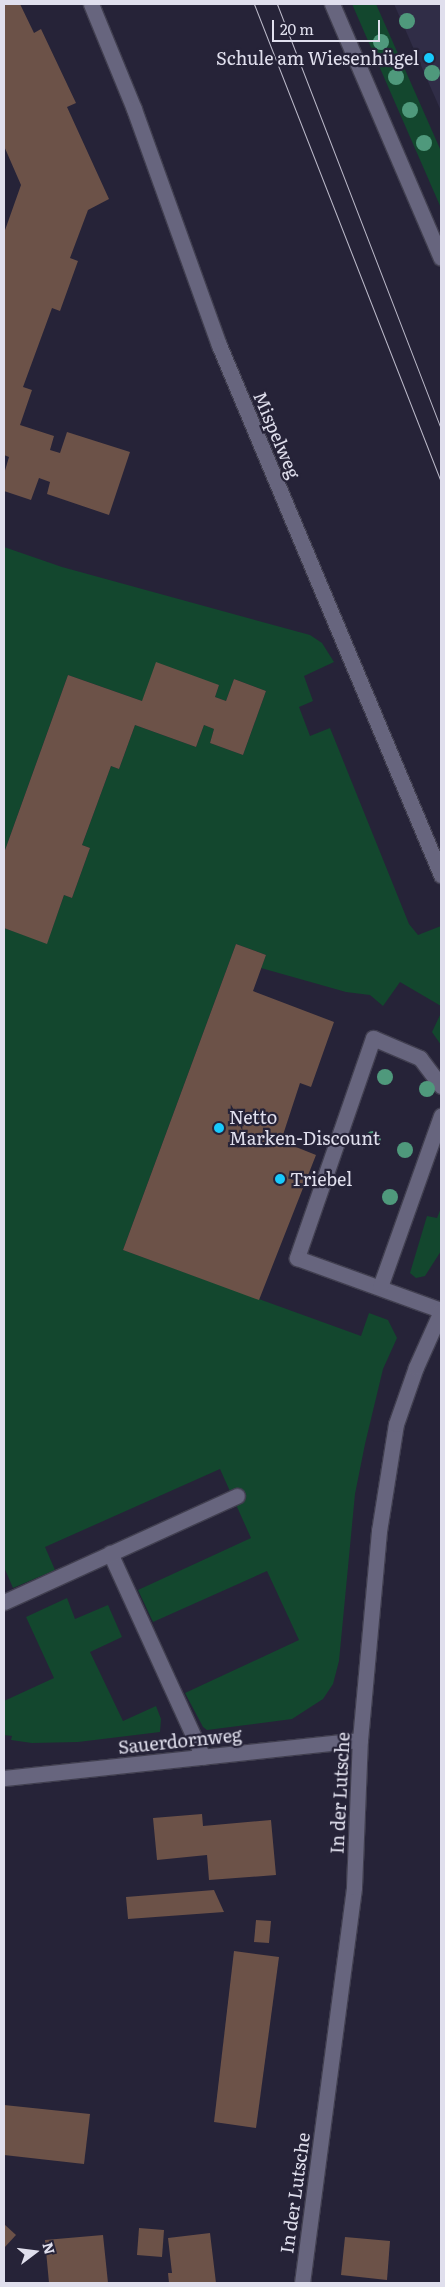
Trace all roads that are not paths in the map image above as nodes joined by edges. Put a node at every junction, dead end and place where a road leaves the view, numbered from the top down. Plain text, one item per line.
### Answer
1 (91, 4) edge
2 (332, 4) edge
3 (441, 258) edge
4 (441, 875) edge
5 (441, 1086) edge
6 (441, 1116) edge
7 (380, 1287) junction
8 (441, 1311) edge
9 (237, 1496) dead end
10 (110, 1553) junction
11 (4, 1602) edge
12 (360, 1740) junction
13 (203, 1757) junction
14 (4, 1778) edge
15 (302, 2283) edge

1 - 4 street, Mispelweg
2 - 3 street
5 - 7 street
6 - 7 street
7 - 8 street
8 - 12 street, In der Lutsche
9 - 10 street
10 - 11 street
10 - 13 street
12 - 13 street, Sauerdornweg
12 - 15 street, In der Lutsche
13 - 14 street, Sauerdornweg

